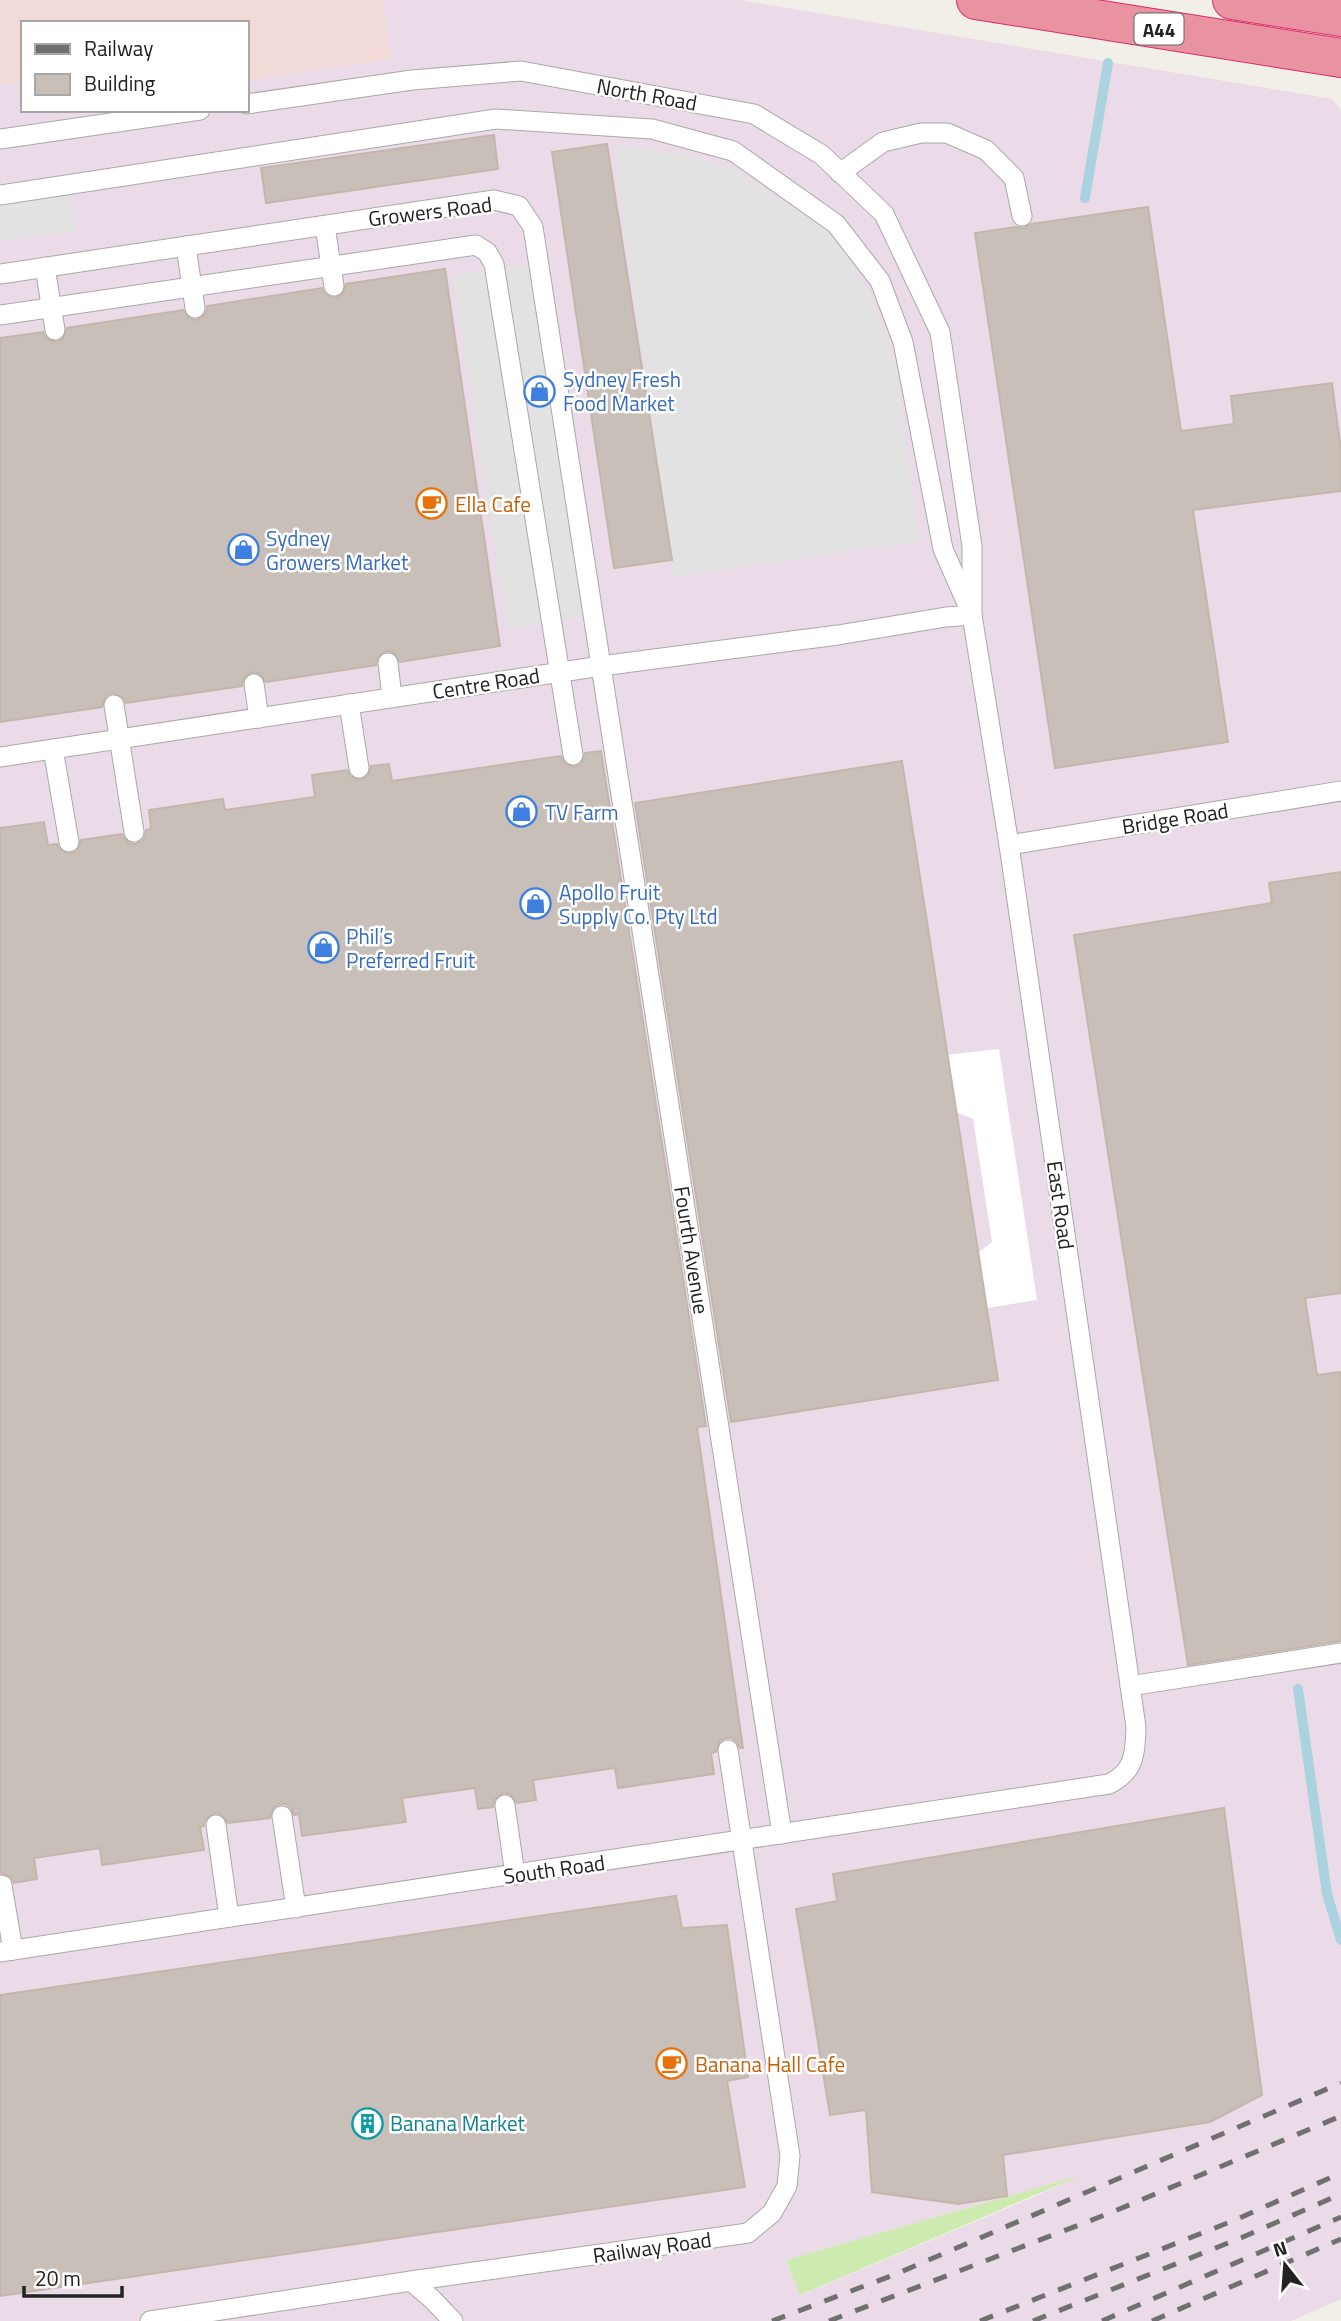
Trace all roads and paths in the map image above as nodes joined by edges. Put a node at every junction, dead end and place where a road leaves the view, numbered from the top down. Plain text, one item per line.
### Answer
1 (976, 0) edge
2 (1232, 0) edge
3 (1341, 17) edge
4 (1341, 58) edge
5 (248, 104) edge
6 (187, 112) edge
7 (0, 139) edge
8 (840, 173) junction
9 (0, 195) edge
10 (1022, 216) dead end
11 (325, 226) junction
12 (186, 246) junction
13 (330, 266) junction
14 (45, 267) junction
15 (0, 274) edge
16 (192, 286) junction
17 (334, 286) dead end
18 (51, 307) junction
19 (195, 308) dead end
20 (0, 315) edge
21 (55, 330) dead end
22 (972, 615) junction
23 (388, 663) dead end
24 (601, 666) junction
25 (561, 672) junction
26 (254, 684) dead end
27 (393, 697) junction
28 (349, 704) junction
29 (114, 705) dead end
30 (259, 718) junction
31 (119, 739) junction
32 (53, 748) junction
33 (573, 755) dead end
34 (0, 757) edge
35 (359, 768) dead end
36 (1341, 790) edge
37 (134, 832) dead end
38 (69, 842) dead end
39 (1009, 845) junction
40 (1341, 1653) edge
41 (1130, 1686) junction
42 (728, 1750) dead end
43 (1109, 1784) joint
44 (505, 1805) dead end
45 (282, 1816) dead end
46 (216, 1825) dead end
47 (782, 1834) junction
48 (742, 1841) junction
49 (514, 1875) junction
50 (2, 1885) dead end
51 (296, 1908) junction
52 (229, 1917) junction
53 (6, 1952) edge
54 (411, 2281) junction
55 (150, 2321) edge
56 (453, 2321) edge

1 - 4 highway, A44
2 - 3 highway
5 - 8 lane, North Road
6 - 7 lane
8 - 10 lane
8 - 22 lane, North Road
9 - 22 lane
11 - 12 lane, Growers Road
11 - 13 lane
11 - 24 lane, Growers Road
12 - 14 lane, Growers Road
12 - 16 lane
13 - 16 lane, Growers Road
13 - 17 lane
13 - 25 lane, Growers Road
14 - 15 lane, Growers Road
14 - 18 lane
16 - 18 lane, Growers Road
16 - 19 lane
18 - 20 lane, Growers Road
18 - 21 lane
22 - 24 lane, Centre Road
22 - 39 lane, East Road
23 - 27 lane
24 - 25 lane, Centre Road
24 - 47 lane, Fourth Avenue
25 - 27 lane, Centre Road
25 - 33 lane
26 - 30 lane
27 - 28 lane, Centre Road
28 - 30 lane, Centre Road
28 - 35 lane
29 - 31 lane
30 - 31 lane, Centre Road
31 - 32 lane, Centre Road
31 - 37 lane
32 - 34 lane, Centre Road
32 - 38 lane
36 - 39 lane, Bridge Road
39 - 41 lane, East Road
40 - 41 lane
41 - 43 lane, East Road
42 - 48 lane
43 - 47 lane, South Road
44 - 49 lane
45 - 51 lane
46 - 52 lane
47 - 48 lane, South Road
48 - 49 lane, South Road
48 - 54 lane, Railway Road
49 - 51 lane, South Road
50 - 53 lane
51 - 52 lane, South Road
52 - 53 lane, South Road
54 - 55 lane, Railway Road
54 - 56 lane

